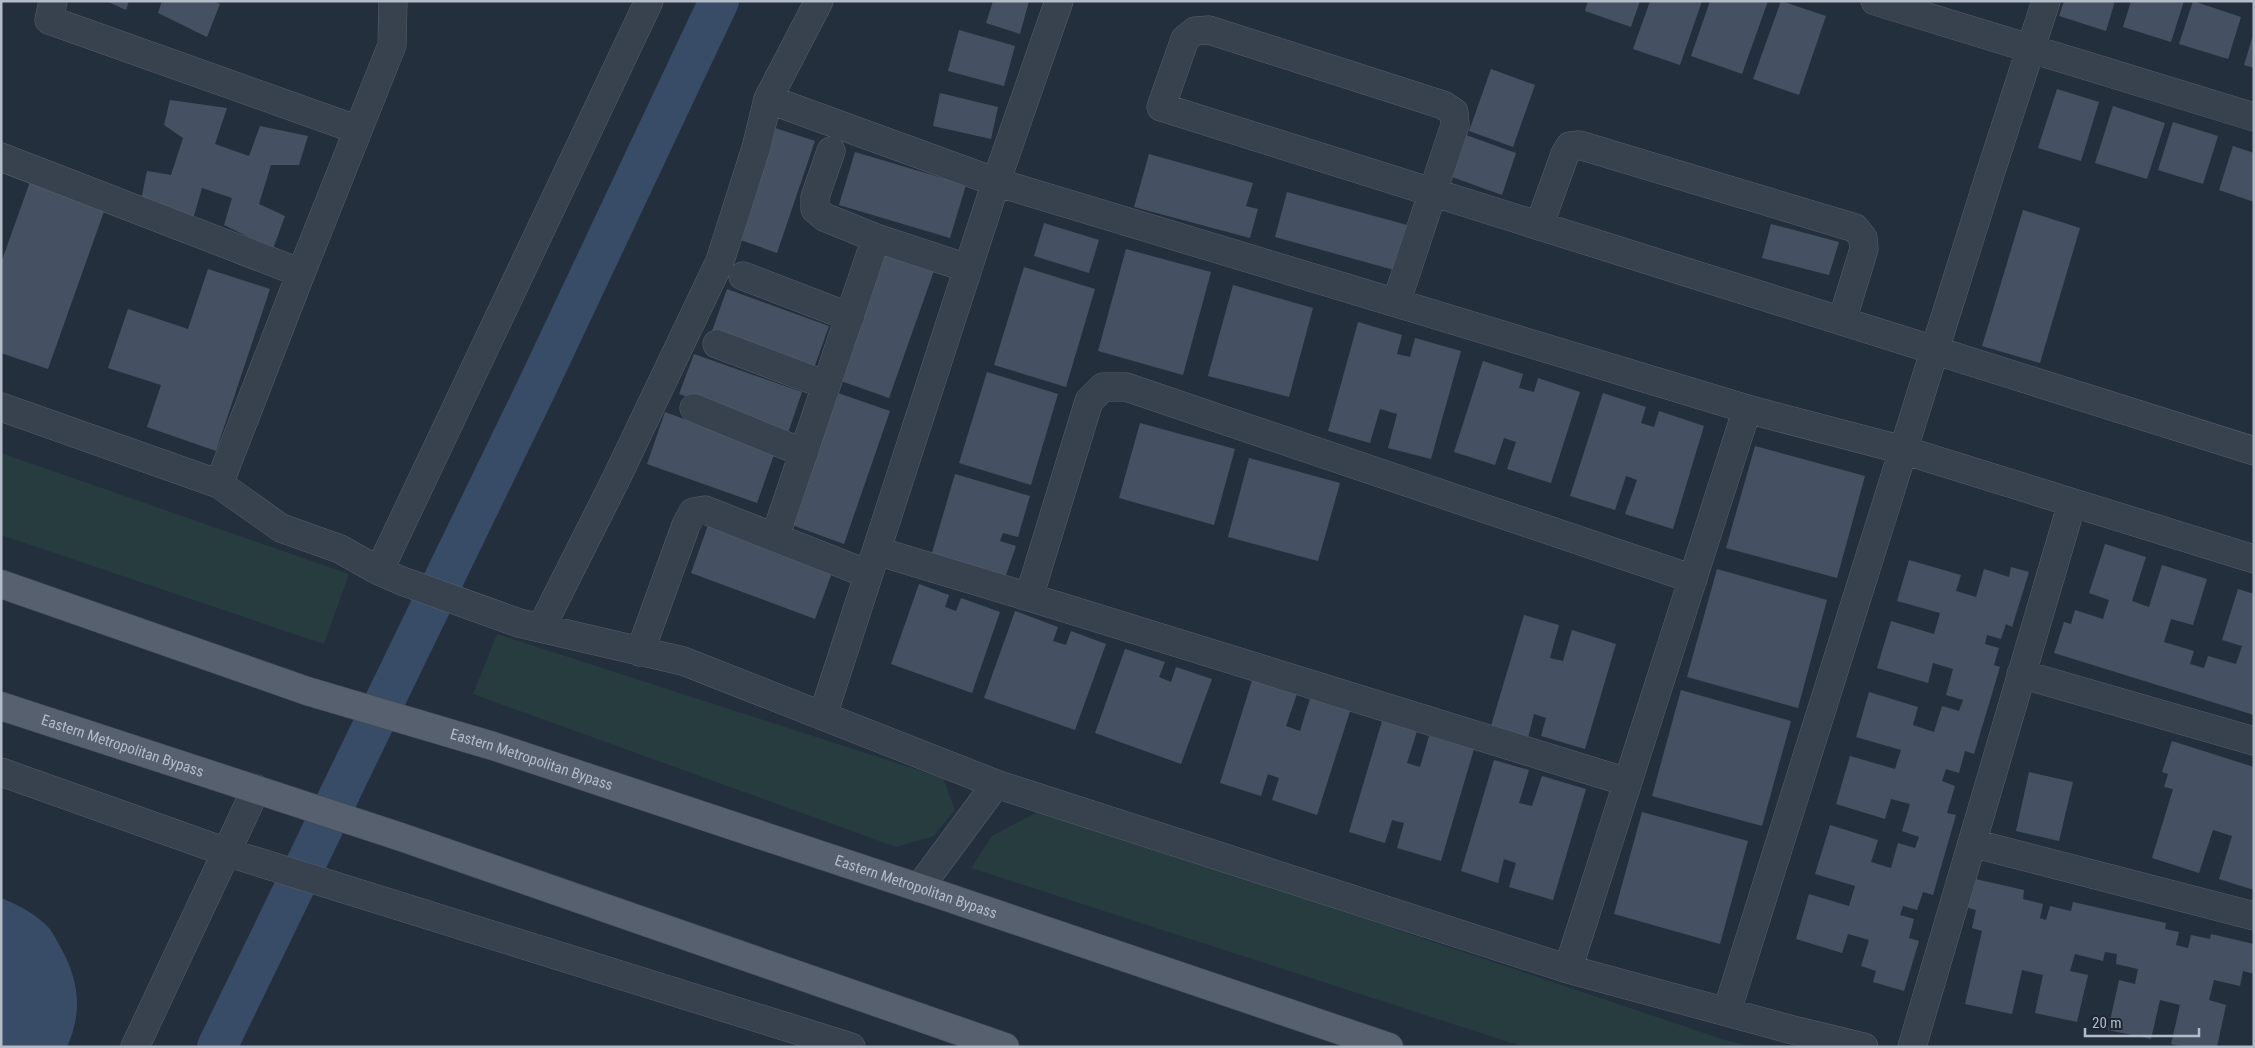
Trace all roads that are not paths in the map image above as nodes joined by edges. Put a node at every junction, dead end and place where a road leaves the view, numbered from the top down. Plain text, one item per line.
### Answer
1 (53, 1) edge
2 (393, 1) edge
3 (650, 1) edge
4 (819, 1) edge
5 (1059, 1) edge
6 (1875, 1) edge
7 (2046, 1) edge
8 (2029, 49) junction
9 (768, 99) junction
10 (2254, 117) edge
11 (358, 130) junction
12 (831, 151) dead end
13 (1, 157) edge
14 (996, 182) junction
15 (1431, 192) junction
16 (1538, 226) junction
17 (876, 238) junction
18 (967, 268) junction
19 (301, 273) junction
20 (743, 276) dead end
21 (1396, 303) junction
22 (850, 317) junction
23 (1842, 321) junction
24 (717, 344) dead end
25 (1935, 350) junction
26 (826, 386) junction
27 (1, 407) edge
28 (694, 408) dead end
29 (1747, 409) junction
30 (1903, 450) junction
31 (2254, 450) edge
32 (804, 453) junction
33 (220, 484) junction
34 (2072, 504) junction
35 (775, 537) junction
36 (2254, 559) edge
37 (873, 563) junction
38 (391, 576) junction
39 (1693, 579) junction
40 (1, 584) edge
41 (1029, 597) junction
42 (530, 626) junction
43 (640, 652) junction
44 (2022, 674) junction
45 (1, 706) edge
46 (823, 715) junction
47 (2254, 742) edge
48 (1, 772) edge
49 (1627, 782) junction
50 (996, 784) junction
51 (264, 791) junction
52 (1972, 843) junction
53 (228, 853) junction
54 (919, 888) junction
55 (2254, 916) edge
56 (1568, 969) junction
57 (1726, 1011) junction
58 (135, 1047) edge
59 (852, 1047) edge
60 (1005, 1047) edge
61 (1389, 1047) edge
62 (1864, 1047) edge
63 (1912, 1047) edge

1 - 11 street
2 - 11 street
3 - 38 street
4 - 9 street
5 - 14 street
6 - 8 street
7 - 8 street
8 - 10 street
8 - 25 street
9 - 14 street
9 - 42 street
11 - 19 street
12 - 17 street
13 - 19 street
14 - 18 street
14 - 21 street
15 - 15 street
15 - 16 street
15 - 21 street
16 - 23 street
16 - 23 street
17 - 18 street
17 - 22 street
18 - 37 street
19 - 33 street
20 - 22 street
21 - 29 street
22 - 26 street
23 - 25 street
24 - 26 street
25 - 30 street
25 - 31 street
26 - 32 street
27 - 33 street
28 - 32 street
29 - 30 street
29 - 39 street
30 - 34 street
30 - 57 street
32 - 35 street
33 - 38 street
34 - 36 street
34 - 44 street
35 - 37 street
35 - 43 street
37 - 41 street
37 - 46 street
38 - 42 street
39 - 41 street
39 - 49 street
40 - 54 main road, Eastern Metropolitan Bypass
41 - 49 street
42 - 43 street
43 - 46 street
44 - 47 street
44 - 52 street
45 - 51 main road, Eastern Metropolitan Bypass
46 - 50 street
48 - 53 street
49 - 56 street
50 - 54 street
50 - 56 street
51 - 53 street
51 - 60 main road, Eastern Metropolitan Bypass
52 - 55 street
52 - 63 street
53 - 58 street
53 - 59 street
54 - 61 main road, Eastern Metropolitan Bypass
56 - 57 street
57 - 62 street

